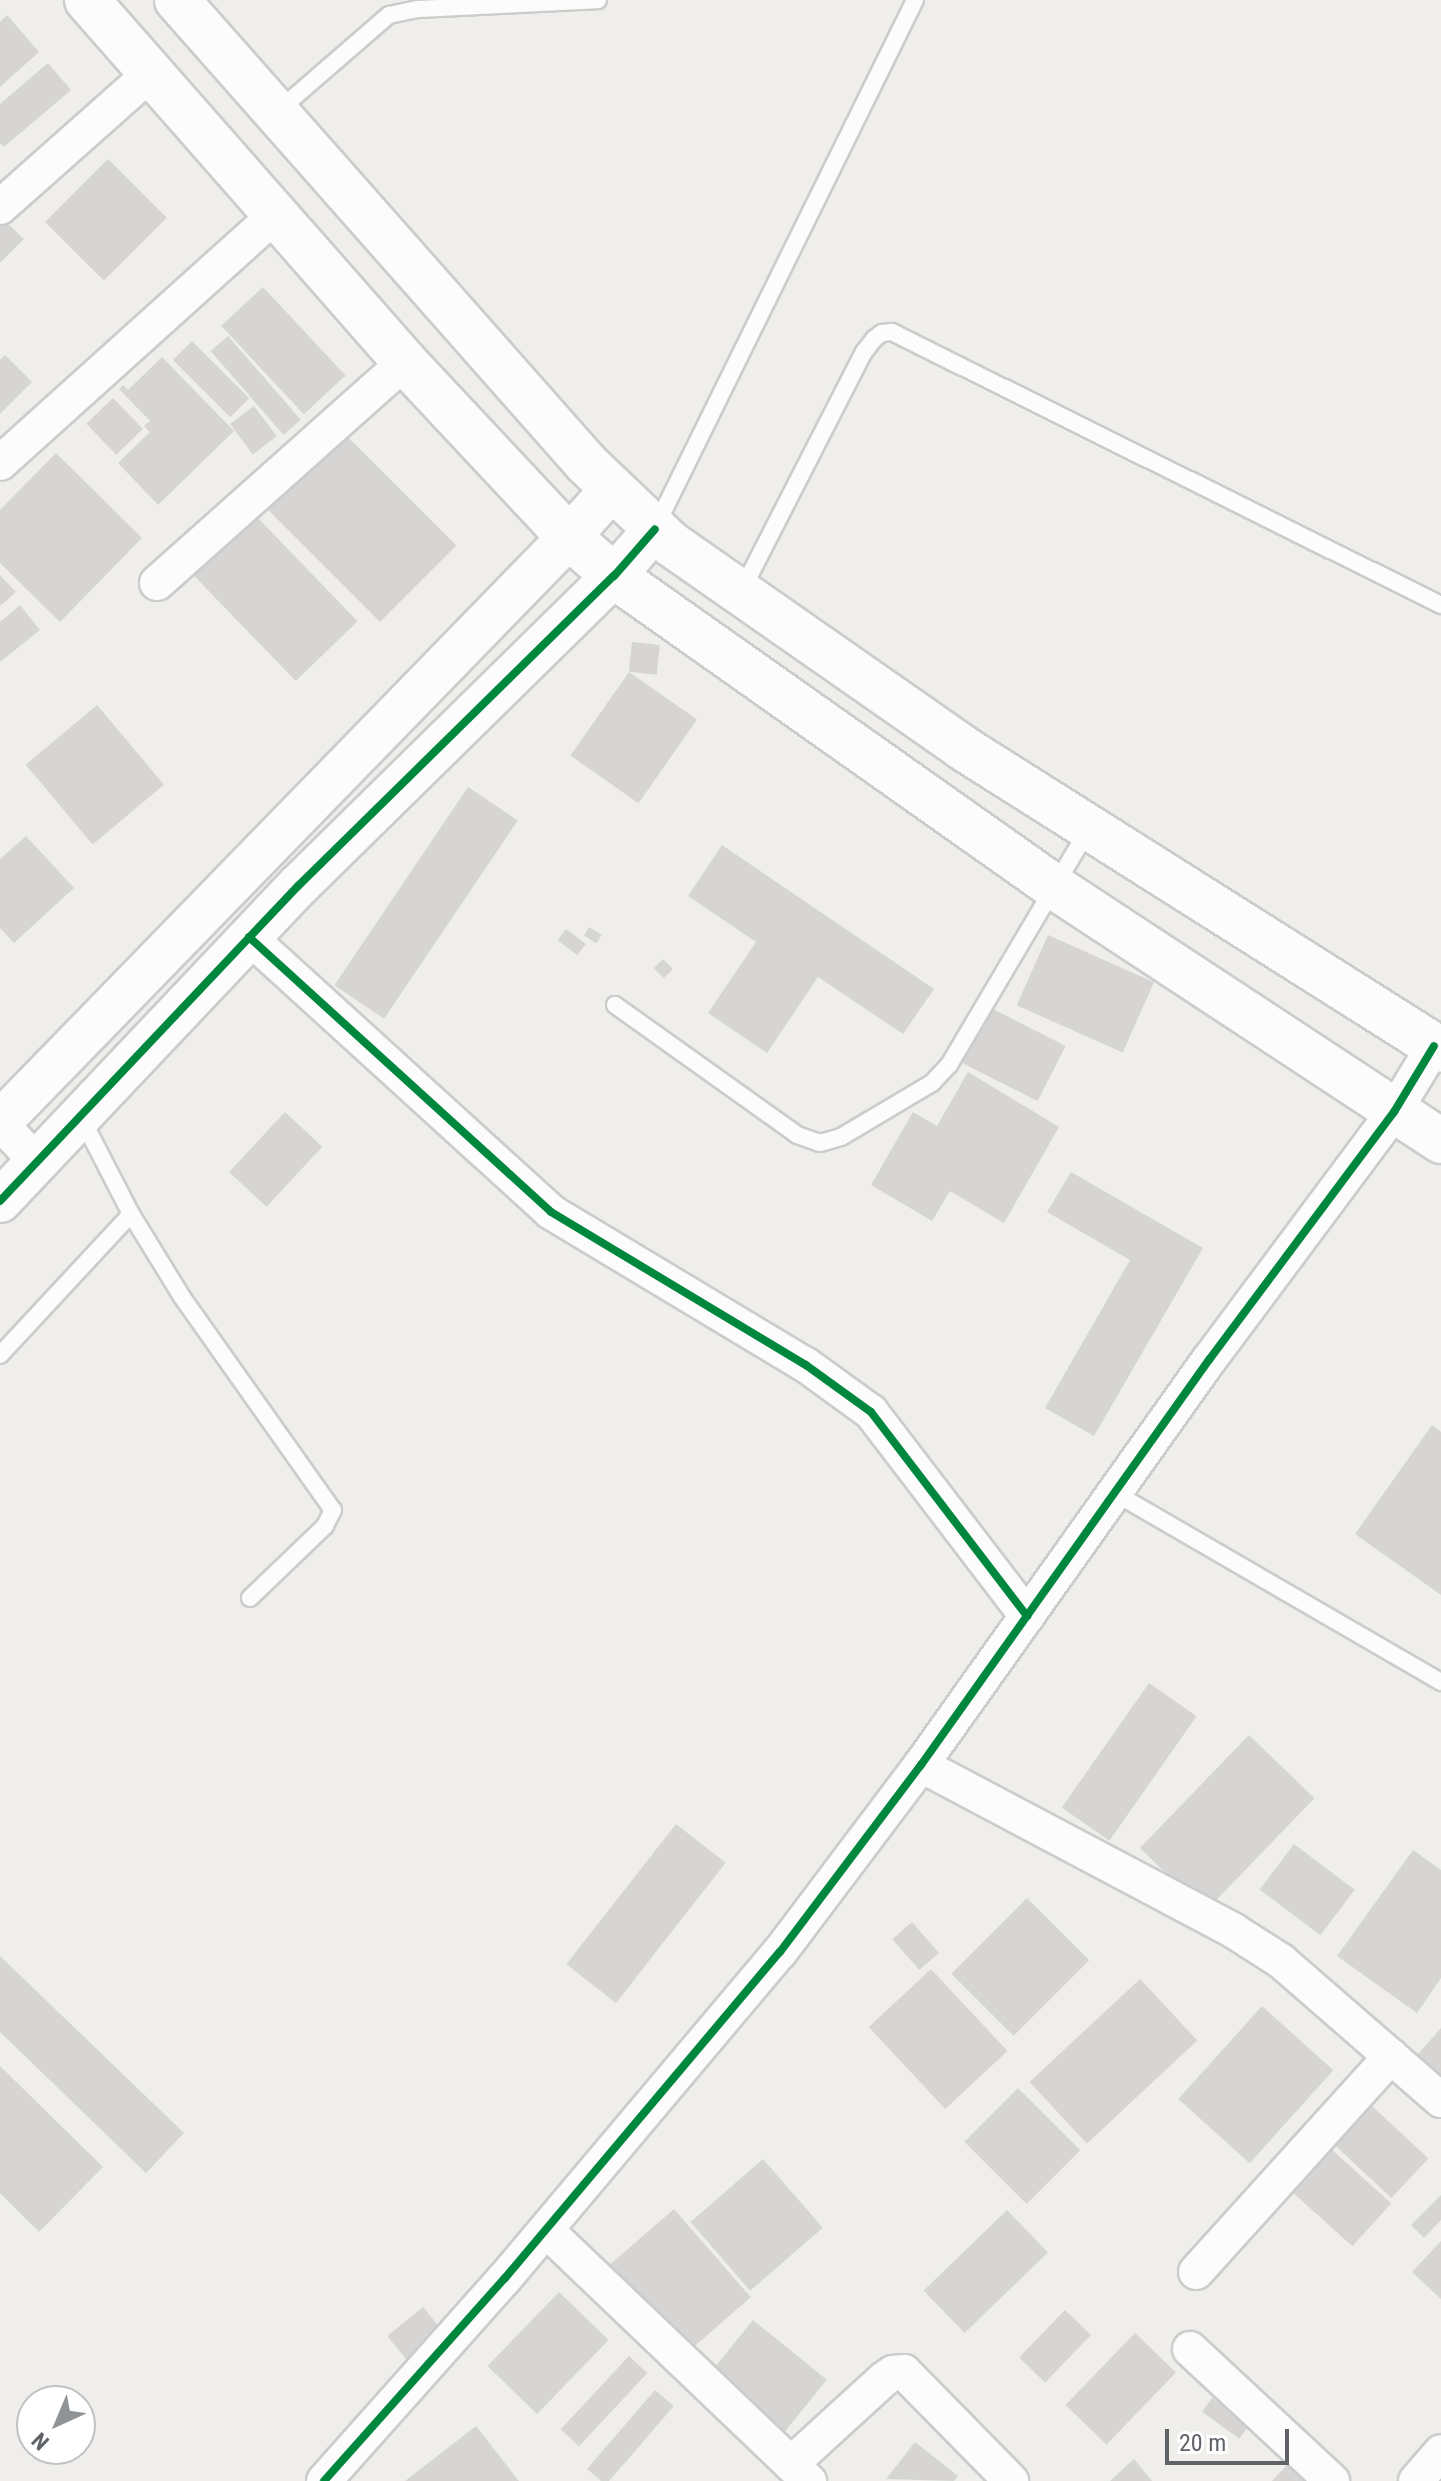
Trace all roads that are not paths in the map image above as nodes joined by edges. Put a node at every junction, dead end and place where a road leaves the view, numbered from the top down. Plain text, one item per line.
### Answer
1 (87, 0) edge
2 (177, 0) edge
3 (598, 0) edge
4 (915, 0) edge
5 (391, 8) edge
6 (152, 72) junction
7 (277, 113) junction
8 (0, 207) edge
9 (275, 215) junction
10 (405, 362) junction
11 (0, 463) edge
12 (612, 489) junction
13 (655, 529) junction
14 (569, 537) junction
15 (614, 576) junction
16 (157, 583) dead end
17 (740, 595) junction
18 (1441, 605) edge
19 (1090, 827) junction
20 (1056, 888) junction
21 (249, 937) junction
22 (615, 1005) dead end
23 (1438, 1048) edge
24 (1394, 1112) junction
25 (81, 1115) junction
26 (0, 1123) edge
27 (1441, 1141) edge
28 (37, 1162) junction
29 (0, 1201) edge
30 (131, 1214) junction
31 (0, 1355) edge
32 (1115, 1493) junction
33 (250, 1598) dead end
34 (1027, 1616) junction
35 (1441, 1682) edge
36 (921, 1765) junction
37 (1391, 2056) junction
38 (1441, 2100) edge
39 (546, 2230) junction
40 (1196, 2272) dead end
41 (1190, 2349) dead end
42 (1441, 2452) edge
43 (800, 2472) edge
44 (341, 2474) edge
45 (1011, 2481) edge
46 (1332, 2481) edge
47 (1416, 2481) edge

1 - 6 main road
2 - 7 main road
3 - 5 lane
4 - 13 lane
5 - 7 lane
6 - 8 street
6 - 9 main road
7 - 12 main road
9 - 10 main road
9 - 11 street
10 - 14 main road
10 - 16 street
12 - 13 main road
12 - 14 street
13 - 15 street
13 - 17 main road
14 - 15 main road
14 - 26 street
15 - 20 main road
15 - 21 street
17 - 18 lane
17 - 19 main road
19 - 20 lane
19 - 23 main road
20 - 22 lane
20 - 24 main road
21 - 25 street
21 - 34 street
23 - 24 street
24 - 27 main road
24 - 32 street
25 - 28 street
25 - 30 lane
26 - 28 street
28 - 29 street
30 - 31 lane
30 - 33 lane
32 - 34 street
32 - 35 lane
34 - 36 street
36 - 37 street
36 - 39 street
37 - 38 street
37 - 40 street
39 - 43 street
39 - 44 street
41 - 46 street
42 - 47 street
43 - 45 street

